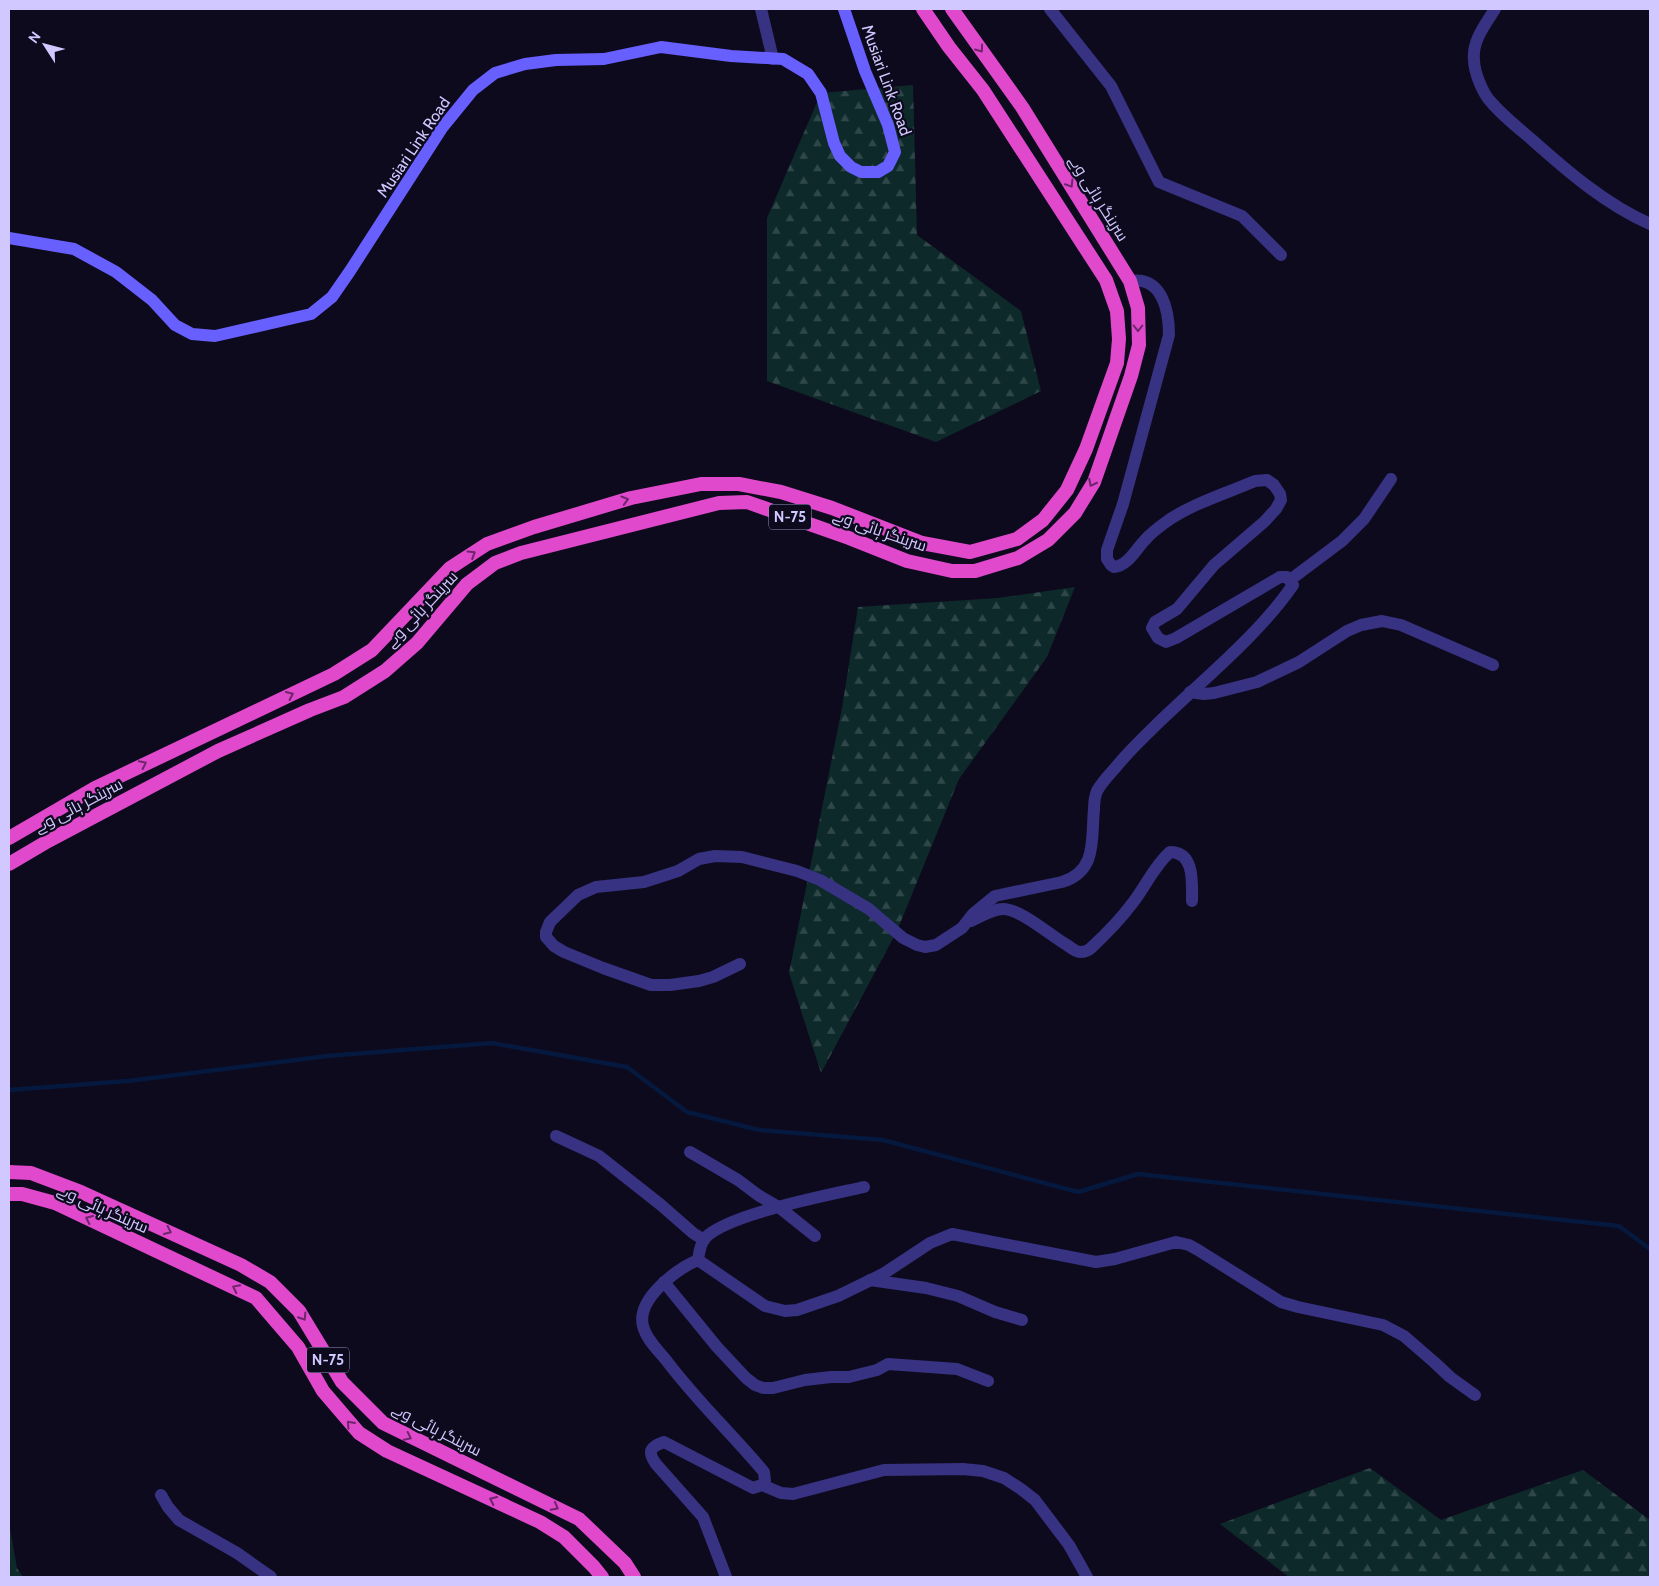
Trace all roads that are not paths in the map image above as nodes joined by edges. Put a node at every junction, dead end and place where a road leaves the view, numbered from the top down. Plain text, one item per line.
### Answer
1 (761, 9) edge
2 (844, 9) edge
3 (923, 9) edge
4 (952, 9) edge
5 (1050, 9) edge
6 (1495, 9) edge
7 (773, 59) junction
8 (1650, 224) edge
9 (9, 238) edge
10 (1281, 255) dead end
11 (1130, 281) junction
12 (1391, 479) dead end
13 (1290, 580) junction
14 (1493, 665) dead end
15 (1190, 692) junction
16 (9, 838) edge
17 (9, 864) edge
18 (1192, 901) dead end
19 (966, 923) junction
20 (740, 964) dead end
21 (556, 1136) dead end
22 (690, 1152) dead end
23 (9, 1172) edge
24 (864, 1187) dead end
25 (9, 1194) edge
26 (780, 1208) junction
27 (815, 1236) dead end
28 (704, 1240) junction
29 (698, 1260) junction
30 (870, 1280) junction
31 (664, 1282) junction
32 (1022, 1320) dead end
33 (988, 1381) dead end
34 (1475, 1395) dead end
35 (762, 1485) junction
36 (160, 1496) dead end
37 (271, 1577) edge
38 (602, 1577) edge
39 (634, 1577) edge
40 (726, 1577) edge
41 (1087, 1577) edge

1 - 7 street
2 - 7 main road, Musiari Link Road
16 -> 3 highway, سرینگر ہائی وے / N-75
4 -> 11 highway, سرینگر ہائی وے / N-75
5 - 10 street
6 - 8 street
7 - 9 main road, Musiari Link Road
11 - 13 street
11 -> 17 highway, سرینگر ہائی وے / N-75
12 - 13 street
13 - 15 street
14 - 15 street
15 - 19 street
18 - 19 street
19 - 20 street
21 - 28 street
22 - 26 street
23 -> 39 highway, سرینگر ہائی وے / N-75
24 - 26 street
38 -> 25 highway, سرینگر ہائی وے / N-75
26 - 27 street
26 - 28 street
28 - 29 street
29 - 30 street
29 - 31 street
30 - 32 street
30 - 34 street
31 - 33 street
31 - 35 street
35 - 40 street
35 - 41 street
36 - 37 street

